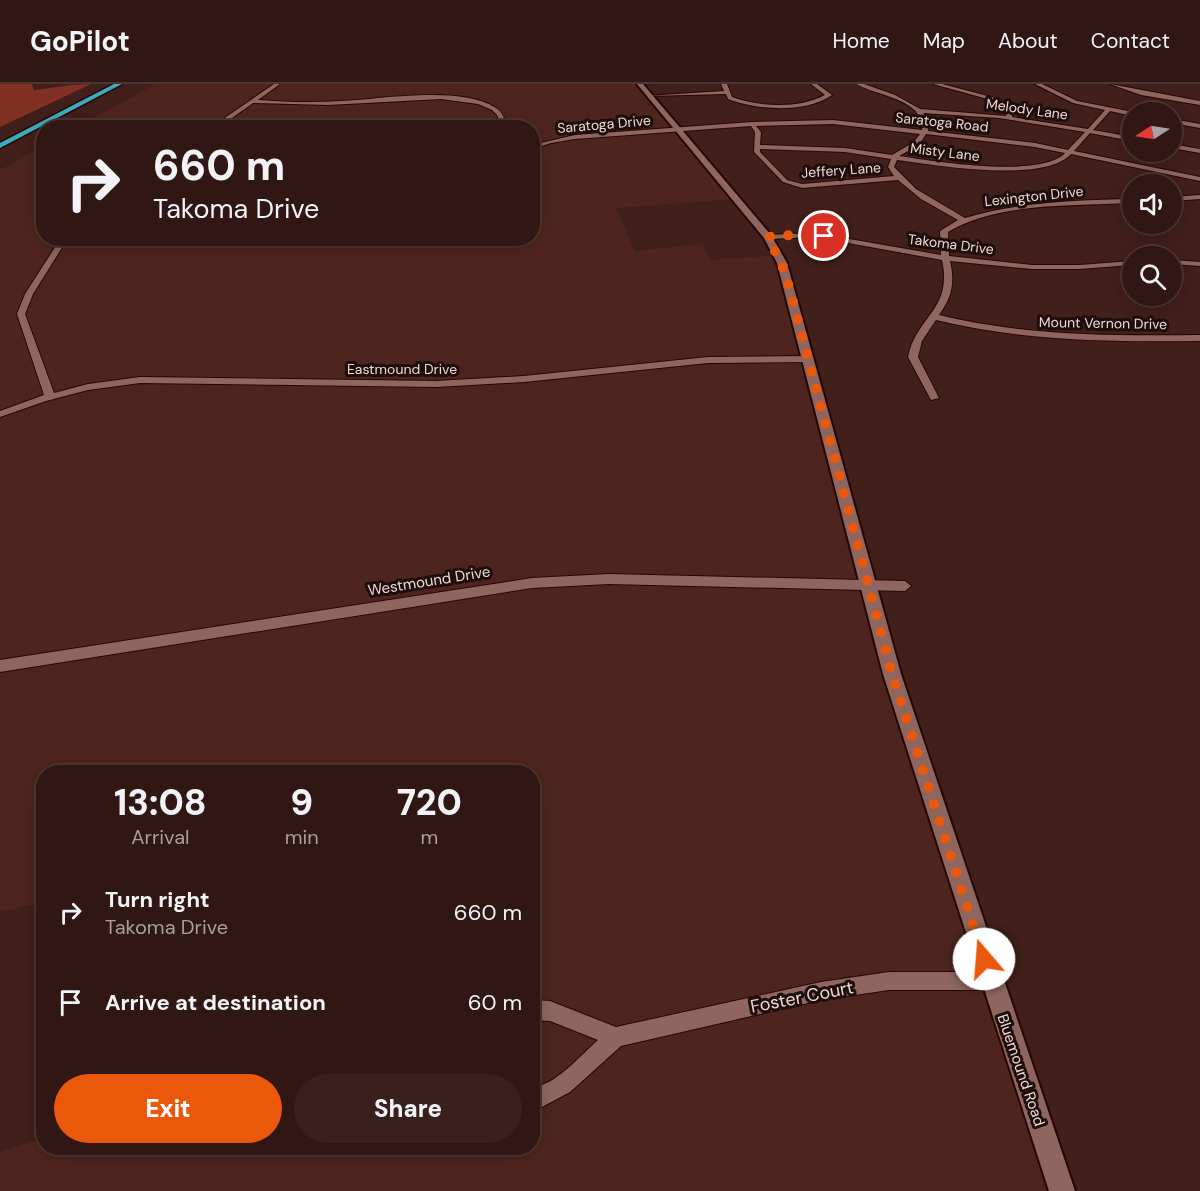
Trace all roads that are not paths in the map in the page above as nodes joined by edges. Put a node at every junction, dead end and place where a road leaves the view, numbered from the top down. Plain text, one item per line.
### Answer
1 (119, 84) edge
2 (133, 84) edge
3 (277, 84) edge
4 (640, 84) edge
5 (724, 84) edge
6 (814, 84) edge
7 (859, 84) edge
8 (936, 84) edge
9 (1038, 84) edge
10 (1113, 84) edge
11 (728, 92) junction
12 (649, 96) junction
13 (252, 101) junction
14 (1200, 103) edge
15 (1109, 110) junction
16 (918, 111) junction
17 (1122, 112) edge
18 (1009, 118) junction
19 (50, 120) edge
20 (66, 120) edge
21 (225, 120) edge
22 (503, 120) edge
23 (1182, 123) edge
24 (752, 124) junction
25 (1200, 126) edge
26 (36, 127) edge
27 (678, 129) junction
28 (1090, 130) junction
29 (923, 132) junction
30 (36, 136) edge
31 (1122, 137) edge
32 (540, 144) edge
33 (0, 146) edge
34 (756, 147) junction
35 (1182, 148) edge
36 (1200, 151) edge
37 (1071, 152) junction
38 (0, 155) edge
39 (893, 157) junction
40 (899, 177) junction
41 (1200, 179) edge
42 (1200, 196) edge
43 (1182, 198) edge
44 (1122, 202) edge
45 (963, 220) junction
46 (768, 237) junction
47 (60, 246) edge
48 (946, 258) junction
49 (1182, 263) edge
50 (1122, 264) edge
51 (1200, 264) edge
52 (935, 317) junction
53 (1200, 338) edge
54 (808, 359) junction
55 (50, 397) junction
56 (934, 398) dead end
57 (0, 414) edge
58 (867, 585) junction
59 (905, 586) dead end
60 (0, 666) edge
61 (991, 981) junction
62 (540, 1010) edge
63 (616, 1037) junction
64 (540, 1097) edge
65 (1062, 1191) edge

1 - 19 highway
2 - 20 highway
3 - 13 street
4 - 12 main road, Bluemound Road
5 - 11 street
6 - 11 street
7 - 16 street
8 - 18 street
9 - 15 street
10 - 14 street
11 - 12 street
12 - 27 main road, Bluemound Road
13 - 21 street
13 - 22 street
15 - 17 street
15 - 28 street, Misty Lane
16 - 18 street, Melody Lane
16 - 29 street
18 - 28 street, Melody Lane
23 - 25 street
24 - 27 street, Saratoga Road
24 - 29 street, Saratoga Road
24 - 34 street, Jeffery Lane
26 - 33 highway
27 - 32 street, Saratoga Drive
27 - 46 main road, Bluemound Road
28 - 31 street, Melody Lane
28 - 37 street, Misty Lane
29 - 37 street, Saratoga Road
29 - 39 street
30 - 38 highway
34 - 39 street, Misty Lane
34 - 40 street, Jeffery Lane
35 - 36 street
37 - 39 street, Misty Lane
37 - 41 street, Saratoga Road
39 - 40 street
40 - 45 street
42 - 43 street
44 - 45 street, Lexington Drive
45 - 48 street, Lexington Drive
46 - 48 street, Takoma Drive
46 - 54 main road, Bluemound Road
47 - 55 street
48 - 50 street, Takoma Drive
48 - 52 street, Lexington Drive
49 - 51 street
52 - 53 street, Mount Vernon Drive
52 - 56 street, Lexington Drive
54 - 55 street, Eastmound Drive
54 - 58 main road, Bluemound Road
55 - 57 street, Eastmound Drive
58 - 59 street, Westmound Drive
58 - 60 street, Westmound Drive
58 - 61 main road, Bluemound Road
61 - 63 street, Foster Court
61 - 65 main road, Bluemound Road
62 - 63 street
63 - 64 street, Foster Court

